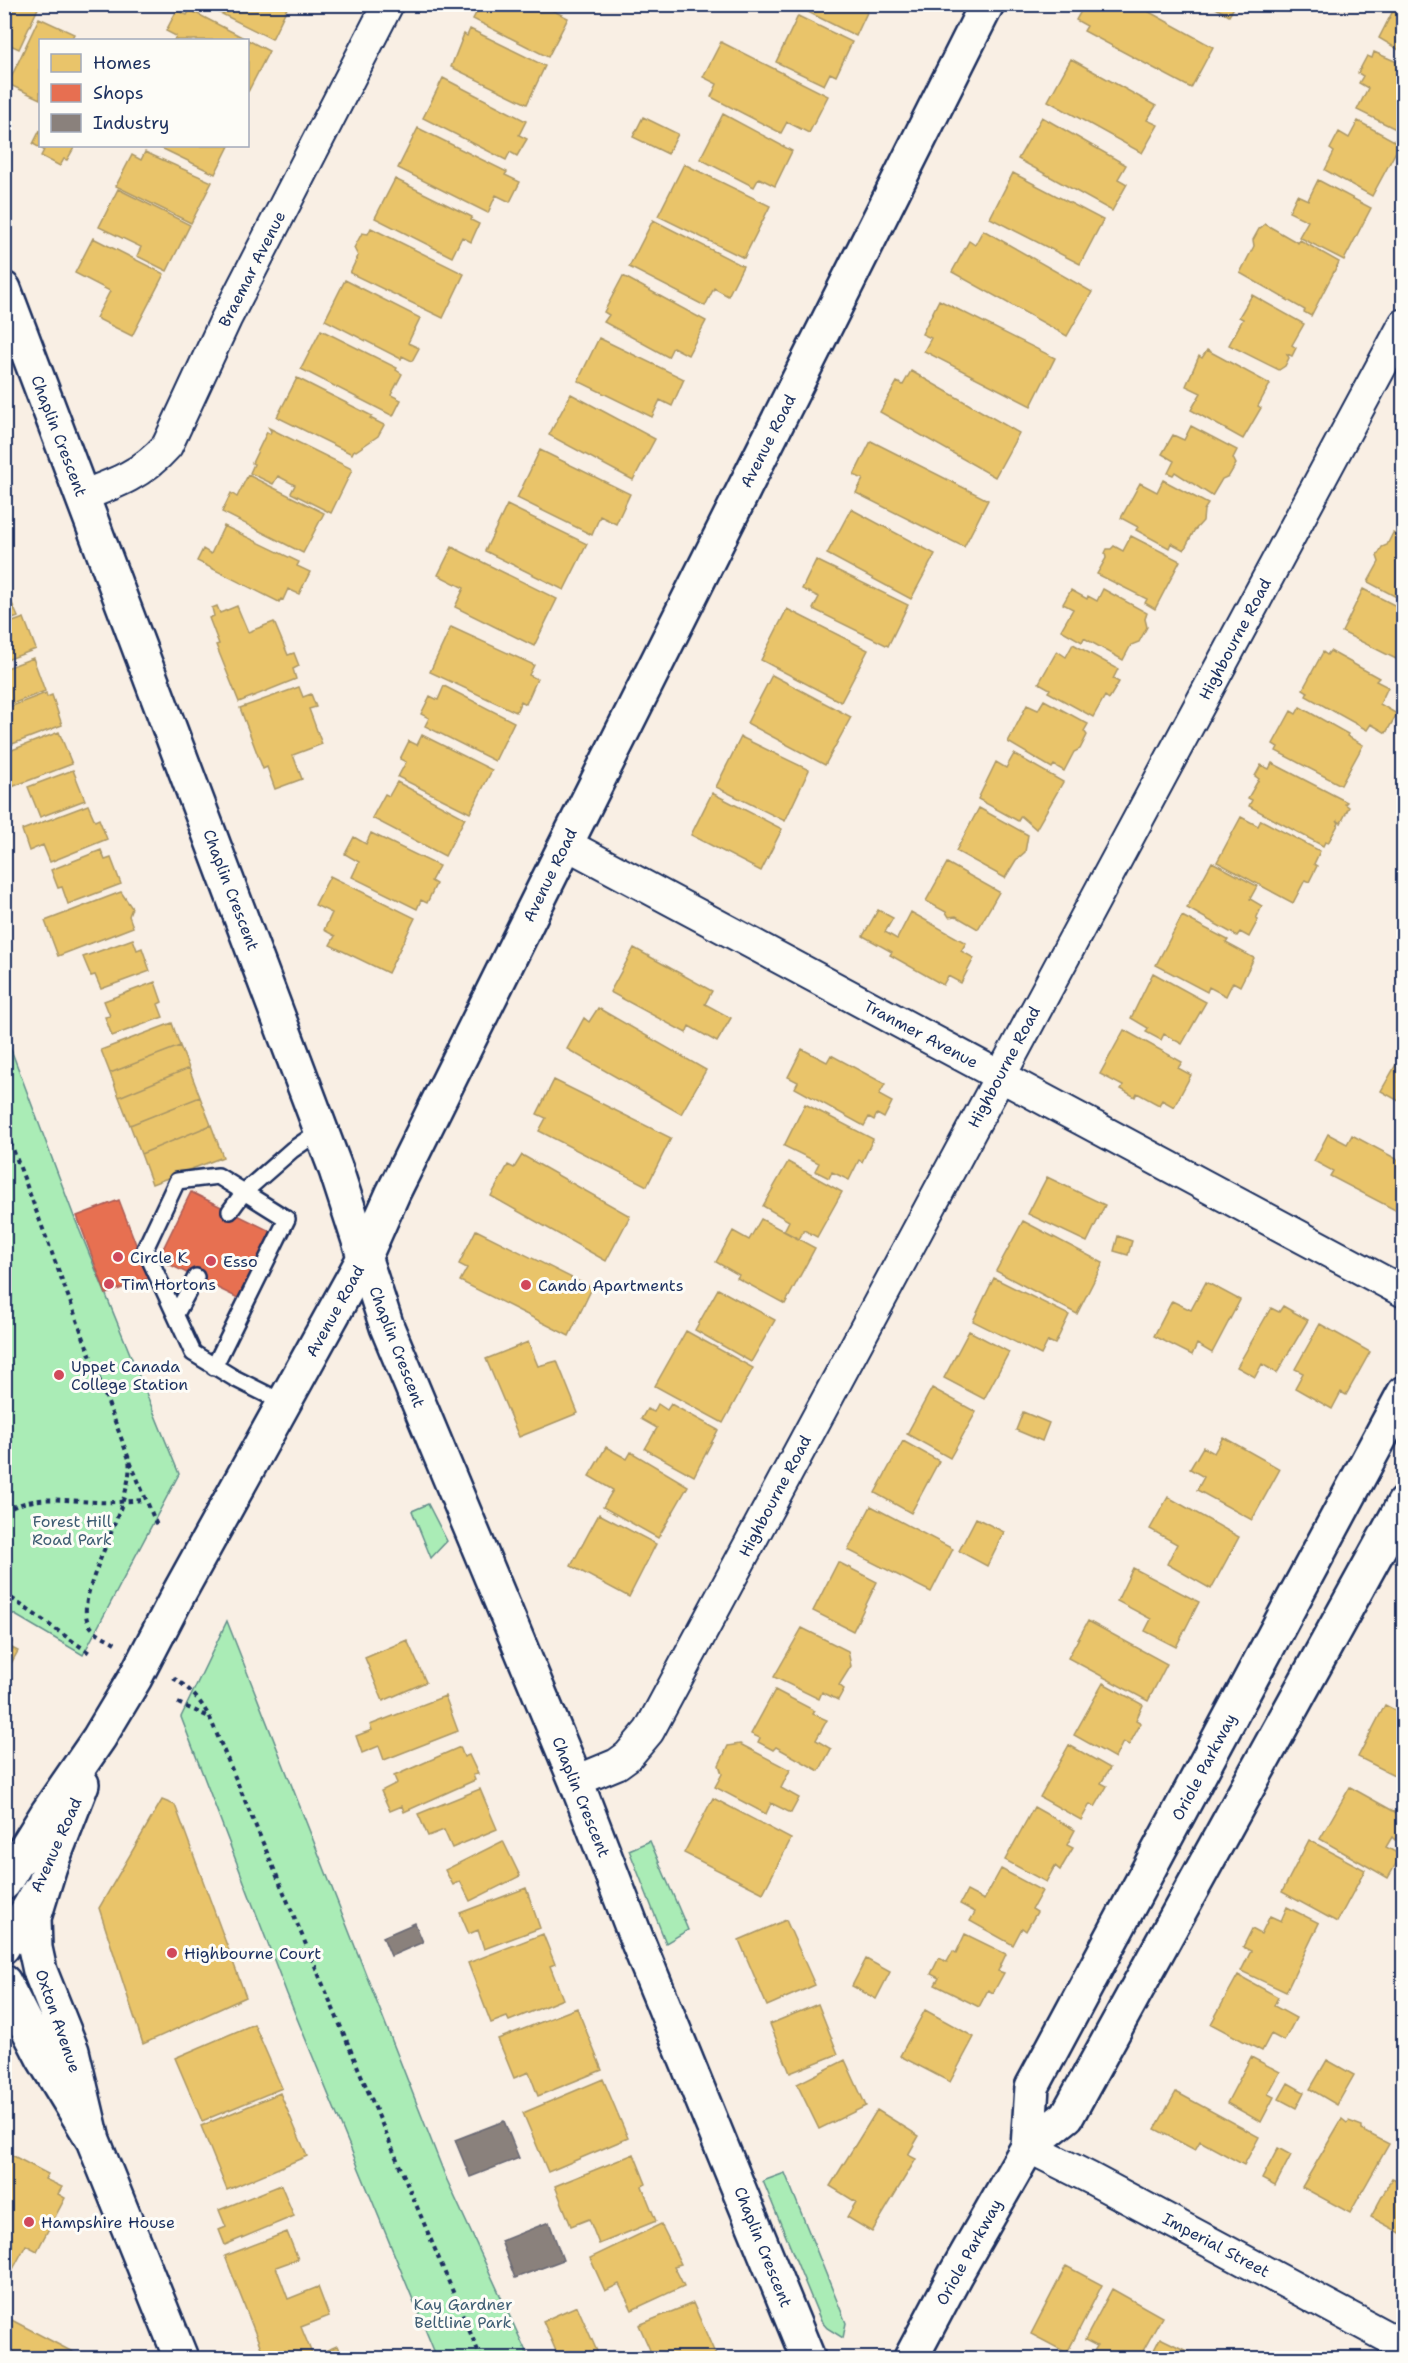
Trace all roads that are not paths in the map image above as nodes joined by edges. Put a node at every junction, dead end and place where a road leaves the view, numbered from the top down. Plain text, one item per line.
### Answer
1 (388, 4) edge
2 (987, 4) edge
3 (4, 289) edge
4 (1404, 324) edge
5 (82, 496) junction
6 (566, 844) junction
7 (999, 1076) junction
8 (321, 1130) junction
9 (244, 1192) junction
10 (230, 1211) dead end
11 (365, 1256) junction
12 (196, 1277) dead end
13 (1404, 1292) edge
14 (176, 1314) junction
15 (214, 1367) junction
16 (1404, 1393) edge
17 (284, 1403) junction
18 (1404, 1503) edge
19 (99, 1738) junction
20 (576, 1781) junction
21 (50, 1866) junction
22 (4, 1883) edge
23 (4, 1948) edge
24 (4, 1982) edge
25 (93, 2140) junction
26 (1028, 2147) junction
27 (1404, 2346) edge
28 (181, 2358) edge
29 (808, 2358) edge
30 (911, 2358) edge

1 - 5 street, Braemar Avenue
2 - 6 street, Avenue Road
3 - 5 street, Chaplin Crescent
4 - 7 street, Highbourne Road
5 - 8 street, Chaplin Crescent
6 - 7 street, Tranmer Avenue
6 - 11 street, Avenue Road
7 - 13 street, Tranmer Avenue
7 - 20 street, Highbourne Road
8 - 9 lane
8 - 11 street, Chaplin Crescent
9 - 10 lane
9 - 14 lane
9 - 15 lane
11 - 17 street, Avenue Road
11 - 20 street, Chaplin Crescent
12 - 14 lane
14 - 15 lane
15 - 17 lane
16 - 26 street, Oriole Parkway
17 - 19 street, Avenue Road
18 - 26 street, Oriole Parkway
19 - 21 street, Avenue Road
19 - 22 street, Avenue Road
20 - 29 street, Chaplin Crescent
21 - 23 street, Avenue Road
21 - 25 street, Oxton Avenue
24 - 25 street, Oxton Avenue
25 - 28 street, Oxton Avenue
26 - 27 street, Imperial Street
26 - 30 street, Oriole Parkway

